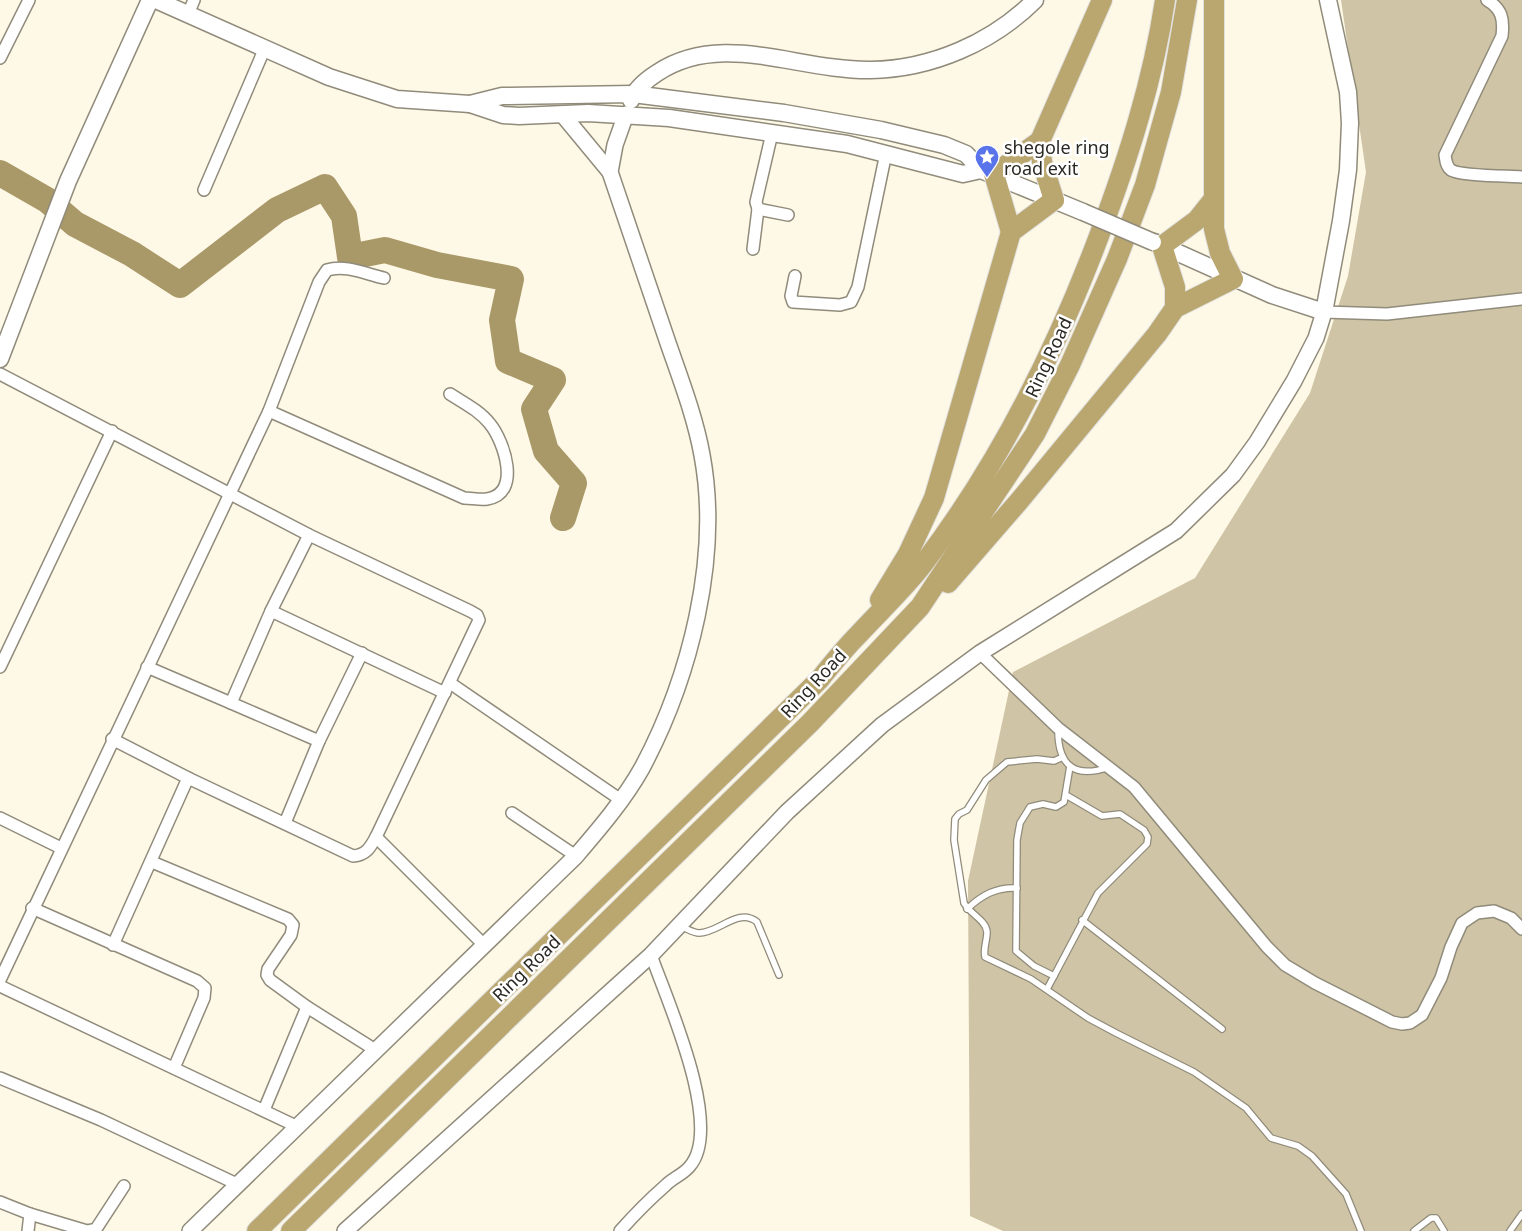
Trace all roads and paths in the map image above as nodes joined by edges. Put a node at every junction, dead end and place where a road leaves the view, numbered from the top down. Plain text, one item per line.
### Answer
1 (29, 0) edge
2 (150, 0) edge
3 (156, 0) edge
4 (1035, 0) edge
5 (1102, 0) edge
6 (1164, 0) edge
7 (1188, 0) edge
8 (1214, 0) edge
9 (1328, 0) edge
10 (1487, 0) edge
11 (191, 7) edge
12 (264, 50) junction
13 (0, 58) edge
14 (633, 94) junction
15 (470, 104) junction
16 (562, 114) junction
17 (626, 114) junction
18 (772, 133) junction
19 (1040, 141) junction
20 (886, 153) junction
21 (610, 172) junction
22 (988, 172) junction
23 (1522, 177) edge
24 (204, 190) dead end
25 (1054, 200) junction
26 (1212, 200) junction
27 (758, 209) junction
28 (788, 215) dead end
29 (1011, 232) junction
30 (1157, 244) junction
31 (752, 250) dead end
32 (795, 276) dead end
33 (384, 278) dead end
34 (1233, 279) junction
35 (1522, 299) edge
36 (1175, 308) junction
37 (1324, 312) junction
38 (0, 359) edge
39 (0, 374) edge
40 (450, 394) dead end
41 (270, 411) junction
42 (112, 431) junction
43 (230, 494) junction
44 (309, 534) junction
45 (920, 607) junction
46 (271, 611) junction
47 (857, 635) junction
48 (362, 653) junction
49 (980, 653) junction
50 (0, 667) edge
51 (147, 667) junction
52 (447, 688) junction
53 (230, 703) junction
54 (1058, 728) junction
55 (112, 740) junction
56 (319, 741) junction
57 (1062, 757) junction
58 (1070, 766) junction
59 (1109, 767) junction
60 (188, 778) junction
61 (1066, 795) junction
62 (622, 800) junction
63 (512, 813) dead end
64 (0, 818) edge
65 (285, 823) junction
66 (376, 837) junction
67 (61, 848) junction
68 (576, 856) junction
69 (152, 862) junction
70 (1017, 888) junction
71 (32, 908) junction
72 (967, 909) junction
73 (1082, 920) junction
74 (680, 926) junction
75 (1522, 929) edge
76 (113, 945) junction
77 (485, 946) junction
78 (651, 955) junction
79 (2, 973) edge
80 (779, 976) dead end
81 (1054, 976) junction
82 (0, 986) edge
83 (1047, 989) junction
84 (307, 1007) junction
85 (1222, 1030) dead end
86 (377, 1051) junction
87 (174, 1068) junction
88 (0, 1078) edge
89 (264, 1110) junction
90 (298, 1127) junction
91 (239, 1185) junction
92 (124, 1186) dead end
93 (0, 1202) edge
94 (30, 1214) junction
95 (1522, 1214) edge
96 (28, 1231) edge
97 (190, 1231) edge
98 (256, 1231) edge
99 (291, 1231) edge
100 (345, 1231) edge
101 (620, 1231) edge
102 (1361, 1231) edge
103 (1414, 1231) edge
104 (1444, 1231) edge
105 (1510, 1231) edge

1 - 13 street
2 - 38 main road
3 - 11 main road
4 - 14 main road
5 - 19 highway
6 - 47 highway, Ring Road
7 - 45 highway, Ring Road
8 - 26 highway
9 - 37 main road
10 - 23 street
11 - 12 main road
12 - 15 main road
12 - 24 street
14 - 15 main road
14 - 17 main road
14 - 22 main road
15 - 16 main road
16 - 17 main road
16 - 21 street
17 - 18 main road
17 - 21 street
18 - 20 main road
18 - 27 street
19 - 22 highway
19 - 25 highway
20 - 22 main road
20 - 32 street
21 - 62 street
22 - 25 main road
22 - 29 highway
25 - 29 highway
25 - 30 main road, bridge
26 - 30 highway
26 - 34 highway
27 - 28 street
27 - 31 street
29 - 47 highway
30 - 34 main road
30 - 36 highway
33 - 41 street
34 - 36 highway
34 - 37 main road
35 - 37 street
36 - 45 highway
37 - 49 street
39 - 42 street
40 - 41 street
41 - 43 street
42 - 43 street
42 - 50 street
43 - 44 street
43 - 51 street
44 - 46 street
44 - 52 street
45 - 99 highway, Ring Road
46 - 48 street
46 - 53 street
47 - 98 highway, Ring Road
48 - 52 street
48 - 56 street
49 - 54 street
49 - 74 street
51 - 53 street
51 - 55 street
52 - 62 street
52 - 66 street
53 - 56 street
54 - 57 lane
54 - 59 street
55 - 60 street
55 - 67 street
56 - 65 street
57 - 58 lane
57 - 72 lane
58 - 59 lane
58 - 61 lane
59 - 75 street
60 - 65 street
60 - 69 street
61 - 70 lane
61 - 73 lane
62 - 68 street
63 - 68 street
64 - 67 street
65 - 66 street
66 - 77 street
67 - 71 street
68 - 77 street
69 - 76 street
69 - 84 street
70 - 72 lane
70 - 81 lane
71 - 76 street
71 - 79 street
72 - 83 lane
73 - 81 lane
73 - 85 lane
74 - 78 street
74 - 80 lane
76 - 87 street
77 - 86 street
78 - 100 street
78 - 101 street
81 - 83 lane
82 - 87 street
83 - 102 lane
84 - 86 street
84 - 89 street
86 - 90 street
87 - 89 street
88 - 91 street
89 - 90 street
90 - 91 street
91 - 97 street
92 - 94 street
93 - 94 street
94 - 96 street
95 - 105 lane
103 - 104 lane

